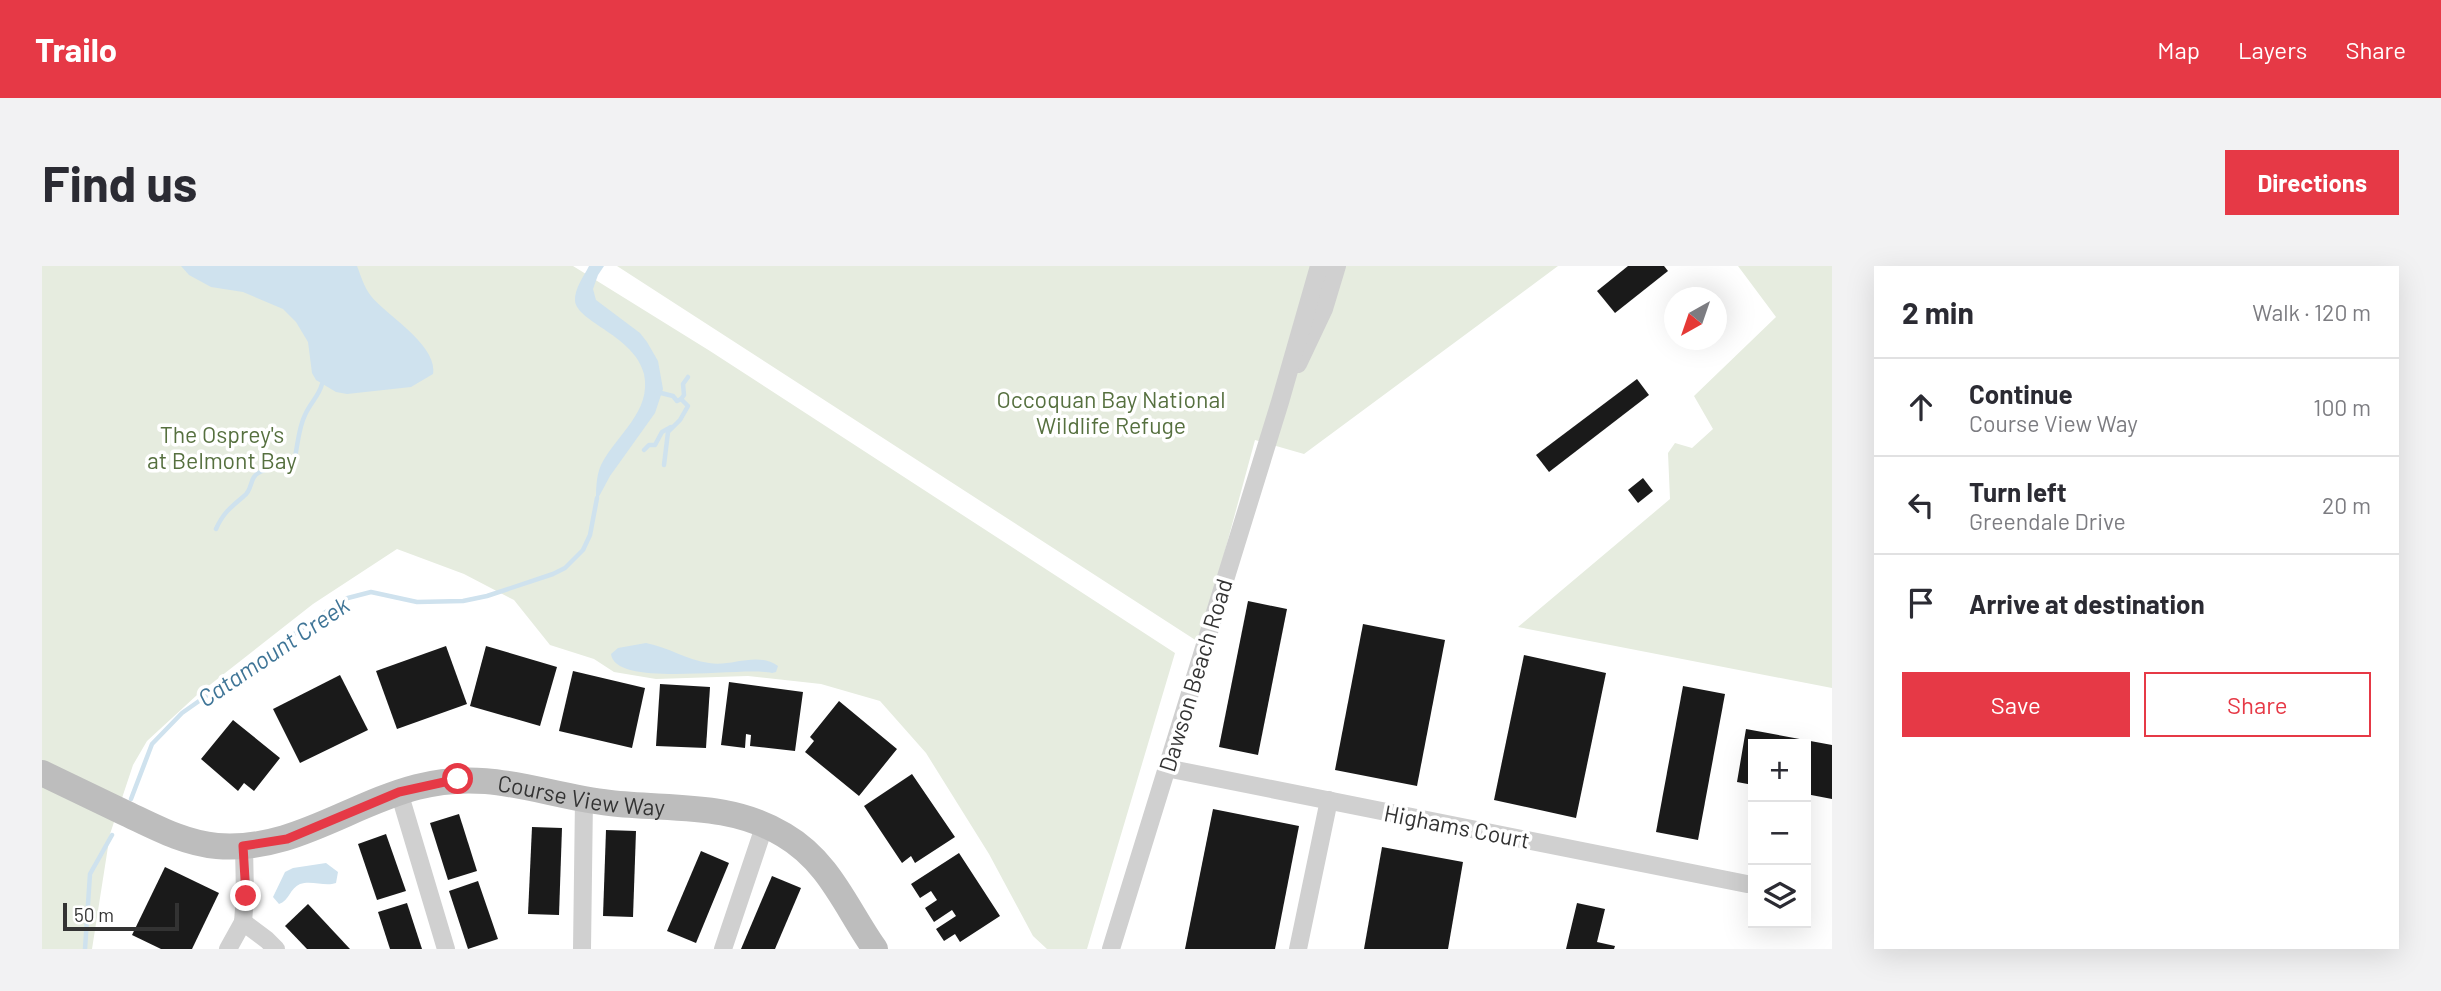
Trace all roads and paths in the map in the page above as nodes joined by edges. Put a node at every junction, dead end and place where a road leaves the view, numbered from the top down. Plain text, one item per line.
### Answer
1 (1319, 266) edge
2 (1337, 266) edge
3 (1280, 402) junction
4 (1166, 768) junction
5 (42, 773) edge
6 (399, 792) junction
7 (584, 799) junction
8 (1329, 800) junction
9 (765, 824) junction
10 (243, 846) junction
11 (1747, 884) dead end
12 (243, 922) junction
13 (228, 949) edge
14 (275, 949) edge
15 (446, 949) edge
16 (582, 949) edge
17 (723, 949) edge
18 (876, 949) edge
19 (1111, 949) edge
20 (1298, 949) edge

1 - 3 street, Dawson Beach Road
2 - 3 street, Dawson Beach Road
3 - 4 street, Dawson Beach Road
4 - 8 street, Highams Court
4 - 19 street, Dawson Beach Road
5 - 10 street, Course View Way
6 - 7 street, Course View Way
6 - 10 street, Course View Way
6 - 15 street
7 - 9 street, Course View Way
7 - 16 street
8 - 11 street, Highams Court
8 - 20 street
9 - 17 street
9 - 18 street, Course View Way
10 - 12 street
12 - 13 street
12 - 14 street

